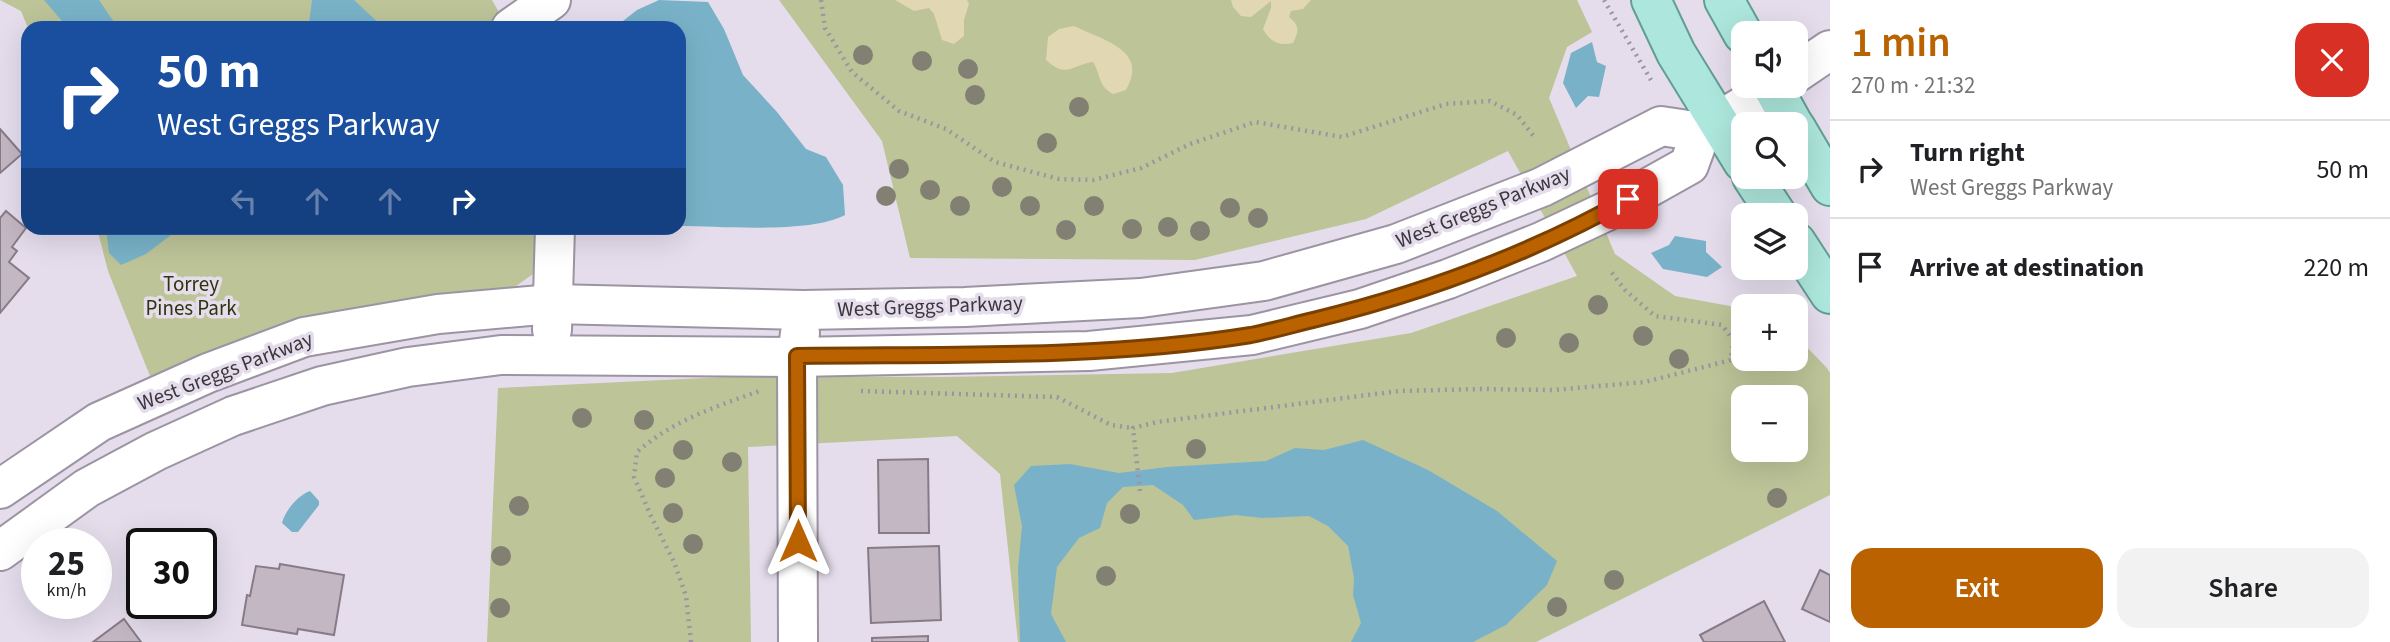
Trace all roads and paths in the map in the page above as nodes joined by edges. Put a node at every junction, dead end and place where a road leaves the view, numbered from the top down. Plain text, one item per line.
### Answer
1 (821, 0) edge
2 (1604, 0) edge
3 (1651, 0) edge
4 (1724, 0) edge
5 (1736, 21) edge
6 (1830, 50) edge
7 (1808, 64) edge
8 (1651, 80) dead end
9 (1755, 98) edge
10 (1710, 127) junction
11 (1536, 139) dead end
12 (1731, 149) edge
13 (1808, 149) edge
14 (1830, 186) edge
15 (555, 235) edge
16 (1808, 260) edge
17 (1609, 269) dead end
18 (1830, 294) edge
19 (552, 304) junction
20 (803, 310) junction
21 (552, 354) junction
22 (797, 356) junction
23 (763, 390) dead end
24 (859, 391) dead end
25 (1133, 428) junction
26 (0, 489) edge
27 (1140, 491) dead end
28 (0, 551) edge
29 (691, 642) edge
30 (798, 642) edge

1 - 11 path
2 - 8 path
3 - 10 main road
4 - 5 main road
6 - 7 street
9 - 10 street
10 - 12 main road
10 - 20 street, West Greggs Parkway
10 - 22 street
13 - 14 main road
15 - 19 street
16 - 18 main road
17 - 25 path
19 - 20 street, West Greggs Parkway
19 - 21 street
19 - 26 street, West Greggs Parkway
20 - 22 street
21 - 22 street
21 - 28 street
22 - 30 street
23 - 29 path
24 - 25 path
25 - 27 path

